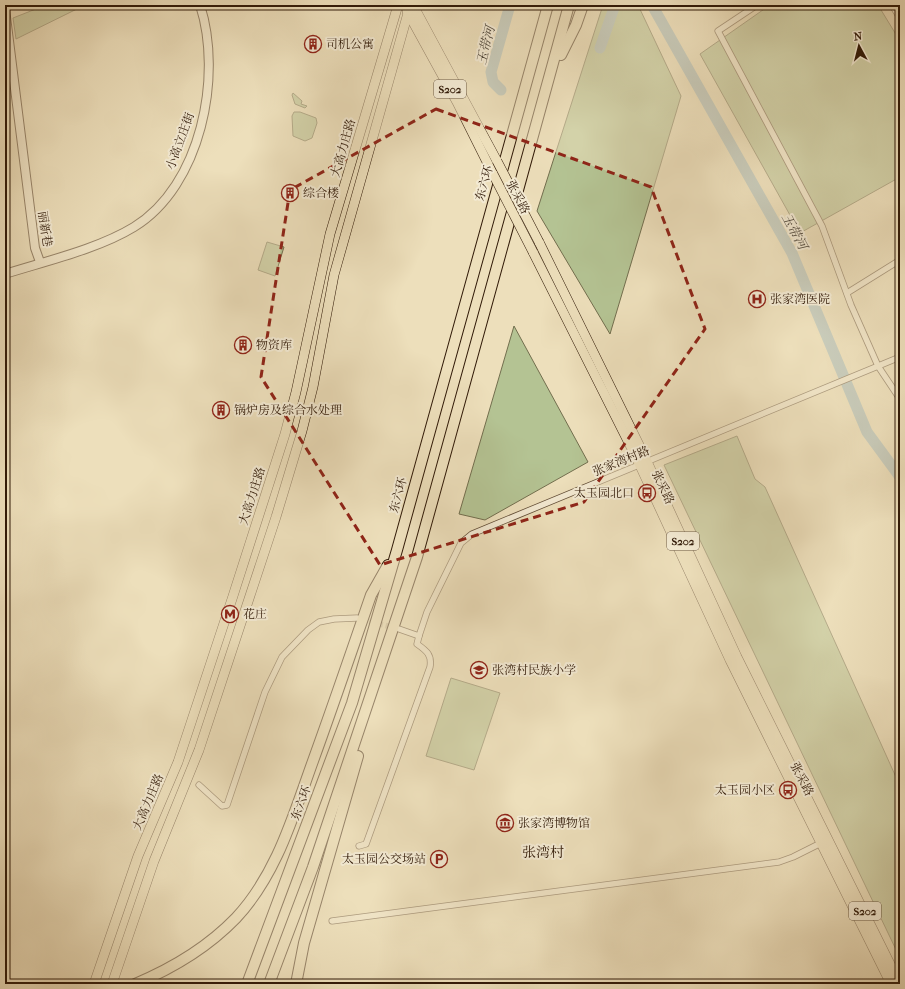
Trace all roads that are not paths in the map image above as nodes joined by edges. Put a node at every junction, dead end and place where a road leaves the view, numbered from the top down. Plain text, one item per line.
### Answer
1 (200, 5) edge
2 (398, 5) edge
3 (548, 5) edge
4 (570, 5) edge
5 (583, 5) edge
6 (757, 5) edge
7 (892, 5) edge
8 (409, 7) edge
9 (5, 9) edge
10 (900, 18) edge
11 (383, 50) junction
12 (398, 52) junction
13 (553, 71) junction
14 (900, 260) edge
15 (40, 262) junction
16 (5, 274) edge
17 (847, 292) junction
18 (900, 358) edge
19 (878, 366) junction
20 (900, 399) edge
21 (644, 464) junction
22 (397, 550) junction
23 (357, 618) tunnel mouth
24 (399, 629) tunnel mouth
25 (419, 636) junction
26 (389, 644) junction
27 (199, 785) dead end
28 (825, 841) junction
29 (359, 846) dead end
30 (332, 921) dead end
31 (94, 984) edge
32 (112, 984) edge
33 (135, 984) edge
34 (247, 984) edge
35 (269, 984) edge
36 (296, 984) edge
37 (891, 984) edge
38 (900, 984) edge

1 - 15 street, 小高立庄街
2 - 11 main road, 大高力庄路
3 - 22 highway, 东六环
4 - 13 highway
5 - 13 highway
6 - 17 street
7 - 10 street
8 - 12 main road
8 - 21 main road, 张采路 / S202, bridge
8 - 21 main road, 张采路 / S202, bridge
9 - 15 street, 丽新巷
11 - 12 main road
11 - 31 main road, 大高力庄路
12 - 32 main road
13 - 26 highway
14 - 17 street
15 - 16 street, 小高立庄街
17 - 19 street
18 - 19 street, 张家湾村路
19 - 20 street
19 - 21 street, 张家湾村路
21 - 25 street, 张家湾村路
21 - 28 main road, 张采路 / S202
22 - 33 highway
22 - 34 highway, 东六环
23 - 27 street
24 - 25 street
25 - 29 street
26 - 35 highway
26 - 36 highway
28 - 30 street
28 - 37 main road, 张采路 / S202
28 - 38 main road, 张采路 / S202

